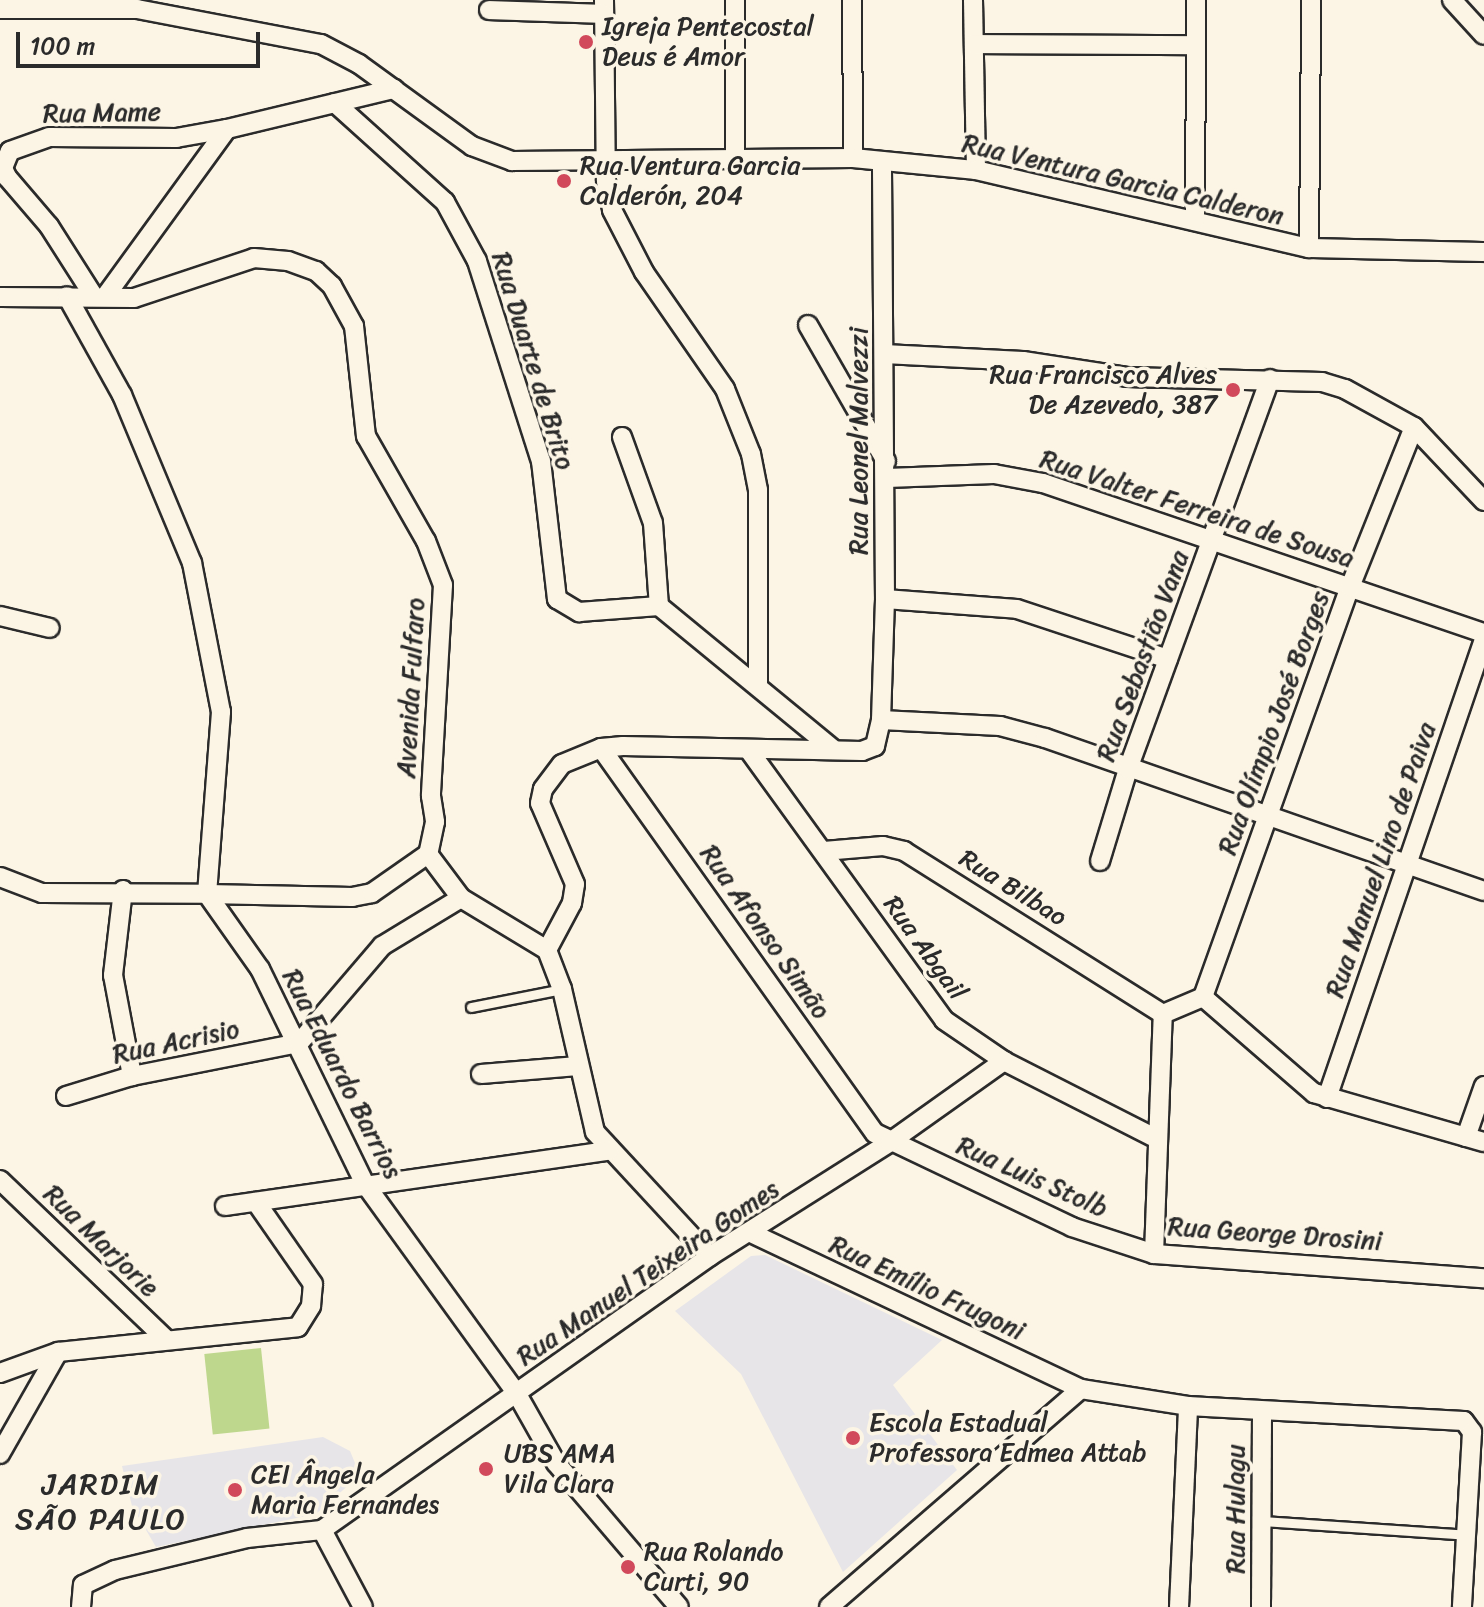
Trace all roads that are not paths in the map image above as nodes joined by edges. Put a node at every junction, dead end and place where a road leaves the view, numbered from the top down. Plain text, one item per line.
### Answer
1 (735, 0) edge
2 (852, 0) edge
3 (973, 0) edge
4 (1196, 0) edge
5 (1311, 0) edge
6 (1452, 0) edge
7 (138, 4) edge
8 (604, 7) edge
9 (0, 9) edge
10 (489, 10) dead end
11 (1484, 35) edge
12 (974, 44) junction
13 (1196, 45) junction
14 (394, 89) junction
15 (335, 103) junction
16 (227, 129) junction
17 (606, 158) junction
18 (853, 158) junction
19 (735, 160) junction
20 (882, 161) junction
21 (976, 170) junction
22 (1195, 221) junction
23 (1309, 248) junction
24 (1484, 252) edge
25 (100, 295) junction
26 (67, 296) junction
27 (0, 297) edge
28 (808, 325) dead end
29 (884, 354) junction
30 (1270, 379) junction
31 (1414, 427) junction
32 (622, 437) dead end
33 (886, 470) junction
34 (1484, 501) edge
35 (1211, 542) junction
36 (1350, 587) junction
37 (885, 599) junction
38 (659, 606) junction
39 (0, 616) edge
40 (50, 628) dead end
41 (1484, 636) edge
42 (1168, 659) junction
43 (758, 683) junction
44 (881, 720) junction
45 (601, 748) junction
46 (832, 748) junction
47 (748, 749) junction
48 (1128, 769) junction
49 (1267, 819) junction
50 (824, 851) junction
51 (428, 854) junction
52 (1100, 861) dead end
53 (1407, 866) junction
54 (0, 877) edge
55 (123, 890) junction
56 (1484, 891) edge
57 (207, 894) junction
58 (461, 898) junction
59 (547, 950) junction
60 (562, 989) junction
61 (1203, 997) junction
62 (471, 1007) dead end
63 (1163, 1014) junction
64 (299, 1043) junction
65 (1004, 1061) junction
66 (578, 1066) junction
67 (481, 1074) dead end
68 (132, 1076) junction
69 (1484, 1086) edge
70 (66, 1096) dead end
71 (1327, 1098) junction
72 (1155, 1138) junction
73 (1475, 1140) edge
74 (890, 1142) junction
75 (609, 1151) junction
76 (0, 1180) edge
77 (365, 1184) junction
78 (256, 1202) junction
79 (225, 1206) dead end
80 (751, 1233) junction
81 (1154, 1254) junction
82 (710, 1256) junction
83 (1484, 1278) edge
84 (167, 1340) junction
85 (58, 1352) junction
86 (0, 1373) edge
87 (1081, 1389) junction
88 (517, 1394) junction
89 (1188, 1406) junction
90 (1262, 1411) junction
91 (0, 1454) edge
92 (1263, 1521) junction
93 (322, 1530) junction
94 (1466, 1535) junction
95 (80, 1604) edge
96 (363, 1607) edge
97 (679, 1607) edge
98 (829, 1607) edge
99 (1179, 1607) edge
100 (1261, 1607) edge
101 (1462, 1607) edge

1 - 19 street
2 - 18 street
3 - 12 street
4 - 13 street
5 - 23 street
6 - 11 street
7 - 9 street, Rua Ventura Garcia Calderon
7 - 14 street, Rua Ventura Garcia Calderon
8 - 10 street
8 - 17 street
12 - 13 street
12 - 21 street
13 - 22 street
14 - 15 street
14 - 17 street, Rua Ventura Garcia Calderon
15 - 16 street
15 - 38 street, Rua Duarte de Brito
16 - 25 street
16 - 25 street, Rua Mame
17 - 19 street, Rua Ventura Garcia Calderon
17 - 43 street
18 - 19 street, Rua Ventura Garcia Calderon
18 - 20 street, Rua Ventura Garcia Calderon
20 - 21 street, Rua Ventura Garcia Calderon
20 - 29 street, Rua Leonel Malvezzi
21 - 22 street, Rua Ventura Garcia Calderon
22 - 23 street, Rua Ventura Garcia Calderon
23 - 24 street, Rua Ventura Garcia Calderon
25 - 26 street, Avenida Fulfaro
25 - 51 street, Avenida Fulfaro
26 - 27 street, Avenida Fulfaro
26 - 57 street
28 - 33 street
29 - 30 street
29 - 33 street, Rua Leonel Malvezzi
30 - 31 street
30 - 35 street, Rua Sebastião Vana
31 - 34 street
31 - 36 street, Rua Olímpio José Borges
32 - 38 street
33 - 35 street, Rua Valter Ferreira de Sousa
33 - 37 street, Rua Leonel Malvezzi
35 - 36 street, Rua Valter Ferreira de Sousa
35 - 42 street, Rua Sebastião Vana
36 - 41 street, Rua Valter Ferreira de Sousa
36 - 49 street, Rua Olímpio José Borges
37 - 42 street
37 - 44 street, Rua Leonel Malvezzi
38 - 43 street
39 - 40 street
41 - 53 street, Rua Manuel Lino de Paiva
42 - 48 street, Rua Sebastião Vana
43 - 46 street
44 - 46 street
44 - 48 street
45 - 47 street
45 - 59 street
45 - 74 street, Rua Afonso Simão
46 - 47 street
47 - 50 street, Rua Abgail
48 - 49 street
48 - 52 street, Rua Sebastião Vana
49 - 53 street
49 - 61 street, Rua Olímpio José Borges
50 - 63 street, Rua Bilbao
50 - 65 street, Rua Abgail
51 - 57 street
51 - 58 street
53 - 56 street
53 - 71 street, Rua Manuel Lino de Paiva
54 - 55 street
55 - 57 street
55 - 68 street
57 - 64 street, Rua Eduardo Barrios
58 - 59 street
58 - 64 street
59 - 60 street
60 - 62 lane
60 - 66 street
61 - 63 street
61 - 71 street
63 - 72 street, Rua George Drosini
64 - 68 street, Rua Acrisio
64 - 77 street, Rua Eduardo Barrios
65 - 72 street, Rua Abgail
65 - 74 street, Rua Manuel Teixeira Gomes
66 - 67 street
66 - 75 street
68 - 70 street, Rua Acrisio
69 - 73 street
71 - 73 street
72 - 81 street, Rua George Drosini
74 - 80 street, Rua Manuel Teixeira Gomes
74 - 81 street, Rua Luis Stolb
75 - 77 street
75 - 82 street
76 - 84 street, Rua Marjorie
77 - 78 street
77 - 88 street, Rua Eduardo Barrios
78 - 79 street
78 - 84 street
80 - 82 street, Rua Manuel Teixeira Gomes
80 - 87 street, Rua Emílio Frugoni
81 - 83 street, Rua George Drosini
82 - 88 street, Rua Manuel Teixeira Gomes
84 - 85 street
85 - 86 street
85 - 91 street
87 - 89 street, Rua Emílio Frugoni
87 - 98 street
88 - 93 street, Rua Manuel Teixeira Gomes
88 - 97 street, Rua Eduardo Barrios
89 - 90 street, Rua Emílio Frugoni
89 - 99 street
90 - 92 street, Rua Hulagu
90 - 94 street, Rua Emílio Frugoni
92 - 94 lane
92 - 100 street, Rua Hulagu
93 - 95 street
93 - 96 street
94 - 101 street

